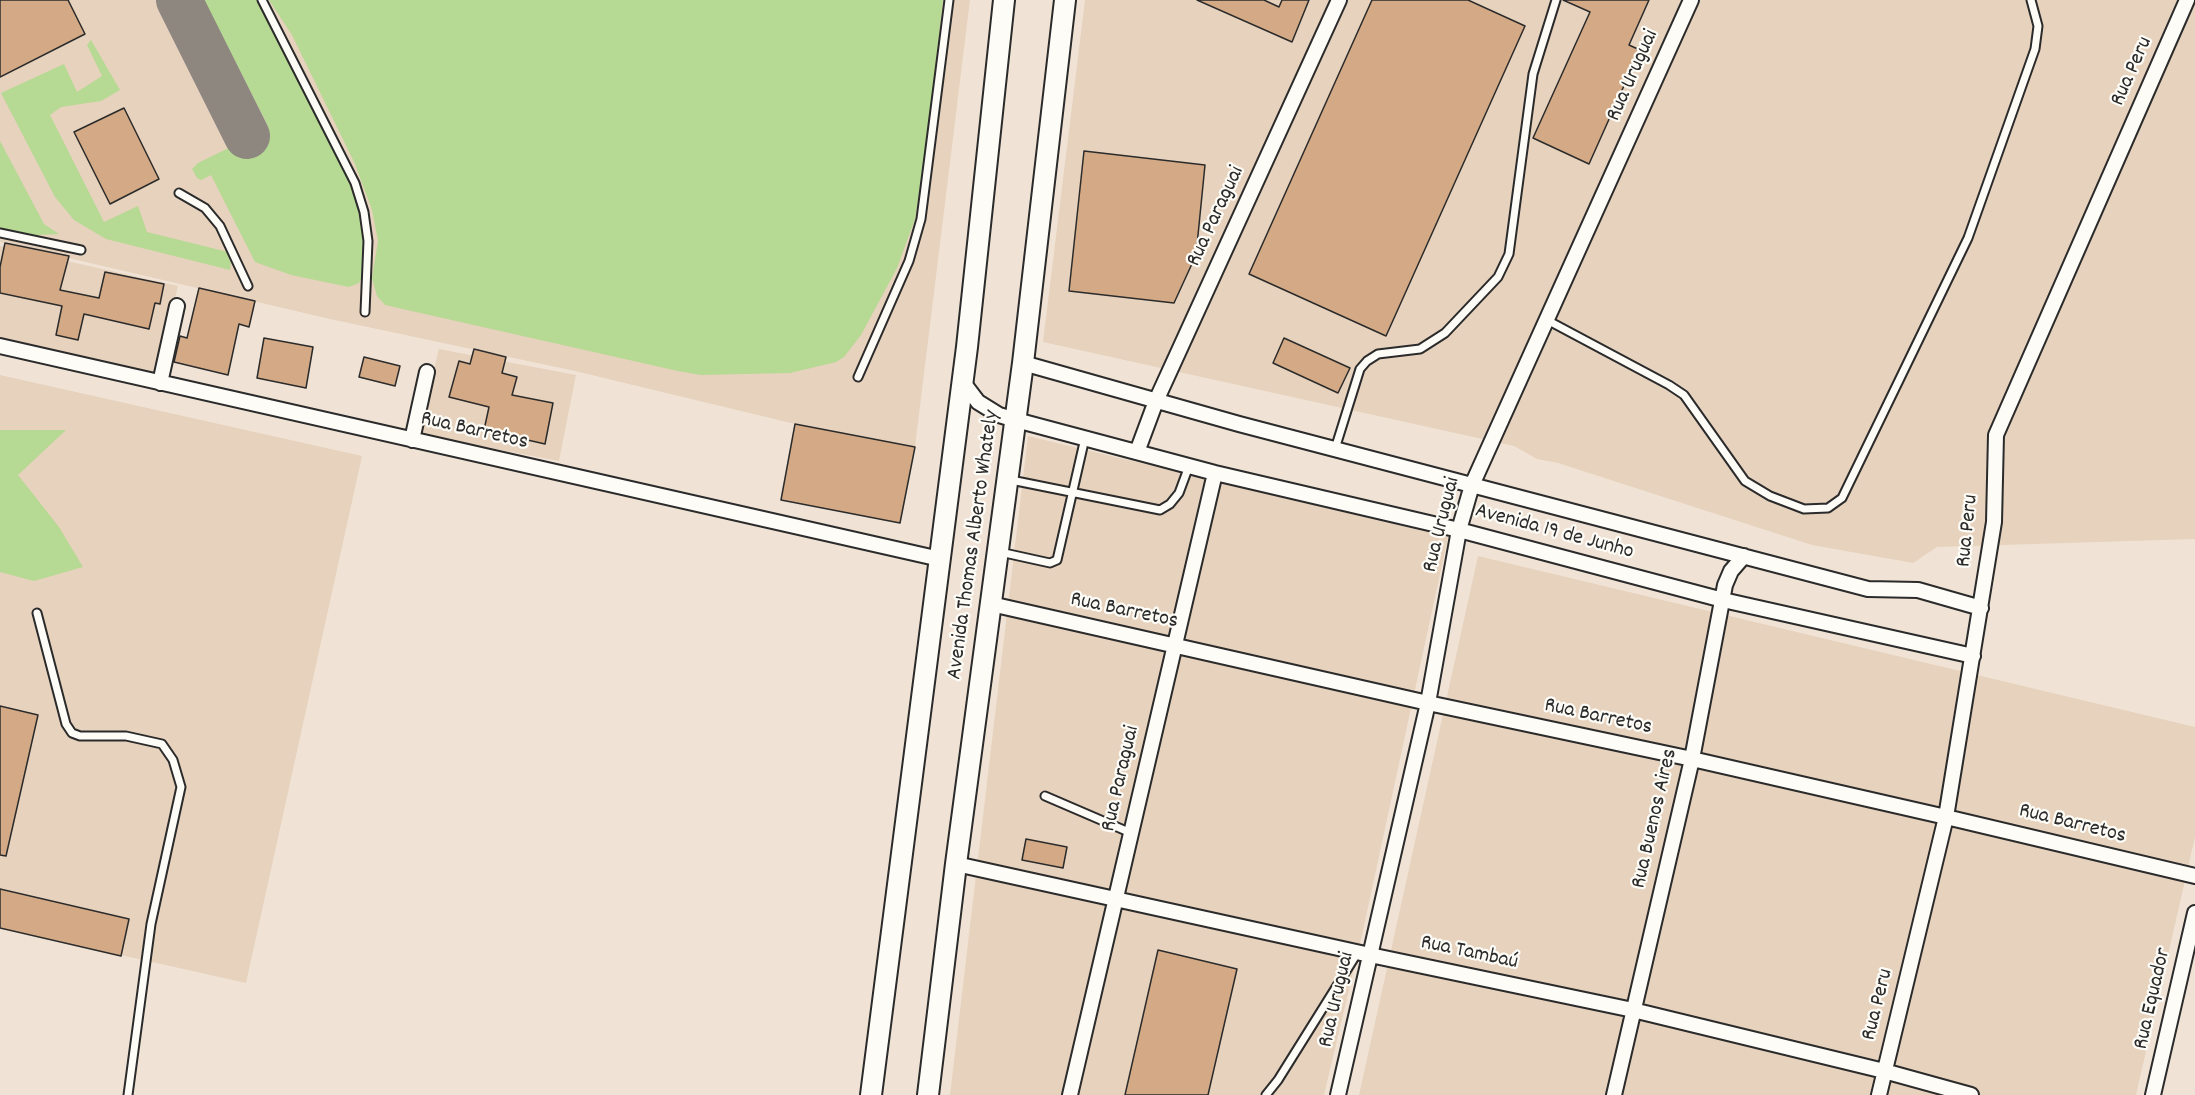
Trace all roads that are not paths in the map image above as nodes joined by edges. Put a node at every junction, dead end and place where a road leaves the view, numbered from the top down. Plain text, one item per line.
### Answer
1 (262, 0) edge
2 (949, 0) edge
3 (1004, 0) edge
4 (1339, 0) edge
5 (1556, 0) edge
6 (1691, 0) edge
7 (2031, 0) edge
8 (2187, 0) edge
9 (1064, 1) edge
10 (179, 193) dead end
11 (0, 233) edge
12 (81, 250) dead end
13 (248, 286) dead end
14 (177, 306) dead end
15 (364, 312) dead end
16 (1547, 320) junction
17 (0, 346) edge
18 (1023, 363) junction
19 (427, 372) dead end
20 (858, 377) dead end
21 (962, 381) junction
22 (160, 383) junction
23 (1156, 401) junction
24 (1016, 420) junction
25 (1085, 438) junction
26 (412, 440) junction
27 (1335, 449) junction
28 (1137, 452) junction
29 (1189, 466) junction
30 (1215, 473) junction
31 (1008, 480) junction
32 (1472, 485) junction
33 (1071, 493) junction
34 (1459, 530) junction
35 (998, 552) junction
36 (1743, 556) junction
37 (940, 559) junction
38 (1723, 600) junction
39 (991, 604) junction
40 (1981, 608) junction
41 (37, 614) dead end
42 (1175, 645) junction
43 (1974, 656) junction
44 (1428, 703) junction
45 (1692, 759) junction
46 (1045, 796) dead end
47 (1946, 817) junction
48 (1131, 833) junction
49 (956, 864) junction
50 (2195, 876) edge
51 (1116, 898) junction
52 (2195, 913) edge
53 (1364, 954) junction
54 (1633, 1010) junction
55 (1884, 1071) junction
56 (128, 1095) edge
57 (871, 1095) edge
58 (928, 1095) edge
59 (1070, 1095) edge
60 (1266, 1095) edge
61 (1338, 1095) edge
62 (1614, 1095) edge
63 (1879, 1095) edge
64 (1971, 1095) edge
65 (2153, 1095) edge

1 - 15 lane
2 - 20 lane
3 - 21 main road, Avenida Thomas Alberto Whately
4 - 23 street, Rua Paraguai
5 - 27 lane
6 - 16 street, Rua Uruguai
7 - 16 lane
8 - 40 street, Rua Peru
9 - 18 main road, Avenida Thomas Alberto Whately
10 - 13 lane
11 - 12 lane
14 - 22 street
16 - 32 street, Rua Uruguai
17 - 22 street, Rua Barretos
18 - 23 street, Avenida 19 de Junho
18 - 24 main road, Avenida Thomas Alberto Whately
19 - 26 street
21 - 24 street, Avenida 19 de Junho
21 - 37 main road, Avenida Thomas Alberto Whately
22 - 26 street, Rua Barretos
23 - 27 street, Avenida 19 de Junho
23 - 28 street, Rua Paraguai
24 - 25 street, Avenida 19 de Junho
24 - 31 main road, Avenida Thomas Alberto Whately
25 - 28 street, Avenida 19 de Junho
25 - 33 lane
26 - 37 street, Rua Barretos
27 - 32 street, Avenida 19 de Junho
28 - 29 street, Avenida 19 de Junho
29 - 30 street, Avenida 19 de Junho
29 - 33 lane
30 - 34 street, Avenida 19 de Junho
30 - 42 street, Rua Paraguai
31 - 33 lane
31 - 35 main road, Avenida Thomas Alberto Whately
32 - 34 street, Rua Uruguai
32 - 36 street, Avenida 19 de Junho
33 - 35 lane
34 - 38 street, Avenida 19 de Junho
34 - 44 street, Rua Uruguai
35 - 39 main road, Avenida Thomas Alberto Whately
36 - 38 street, Rua Buenos Aires
36 - 40 street, Avenida 19 de Junho
37 - 57 main road, Avenida Thomas Alberto Whately
38 - 43 street, Avenida 19 de Junho
38 - 45 street, Rua Buenos Aires
39 - 42 street, Rua Barretos
39 - 49 main road, Avenida Thomas Alberto Whately
40 - 43 street, Rua Peru
41 - 56 lane
42 - 44 street, Rua Barretos
42 - 48 street, Rua Paraguai
43 - 47 street, Rua Peru
44 - 45 street, Rua Barretos
44 - 53 street, Rua Uruguai
45 - 47 street, Rua Barretos
45 - 54 street, Rua Buenos Aires
46 - 48 lane
47 - 50 street, Rua Barretos
47 - 55 street, Rua Peru
48 - 51 street, Rua Paraguai
49 - 51 street, Rua Tambaú
49 - 58 main road, Avenida Thomas Alberto Whately
51 - 53 street, Rua Tambaú
51 - 59 street, Rua Paraguai
52 - 65 street, Rua Equador
53 - 54 street, Rua Tambaú
53 - 60 lane
53 - 61 street, Rua Uruguai
54 - 55 street, Rua Tambaú
54 - 62 street, Rua Buenos Aires
55 - 63 street, Rua Peru
55 - 64 street, Rua Tambaú

